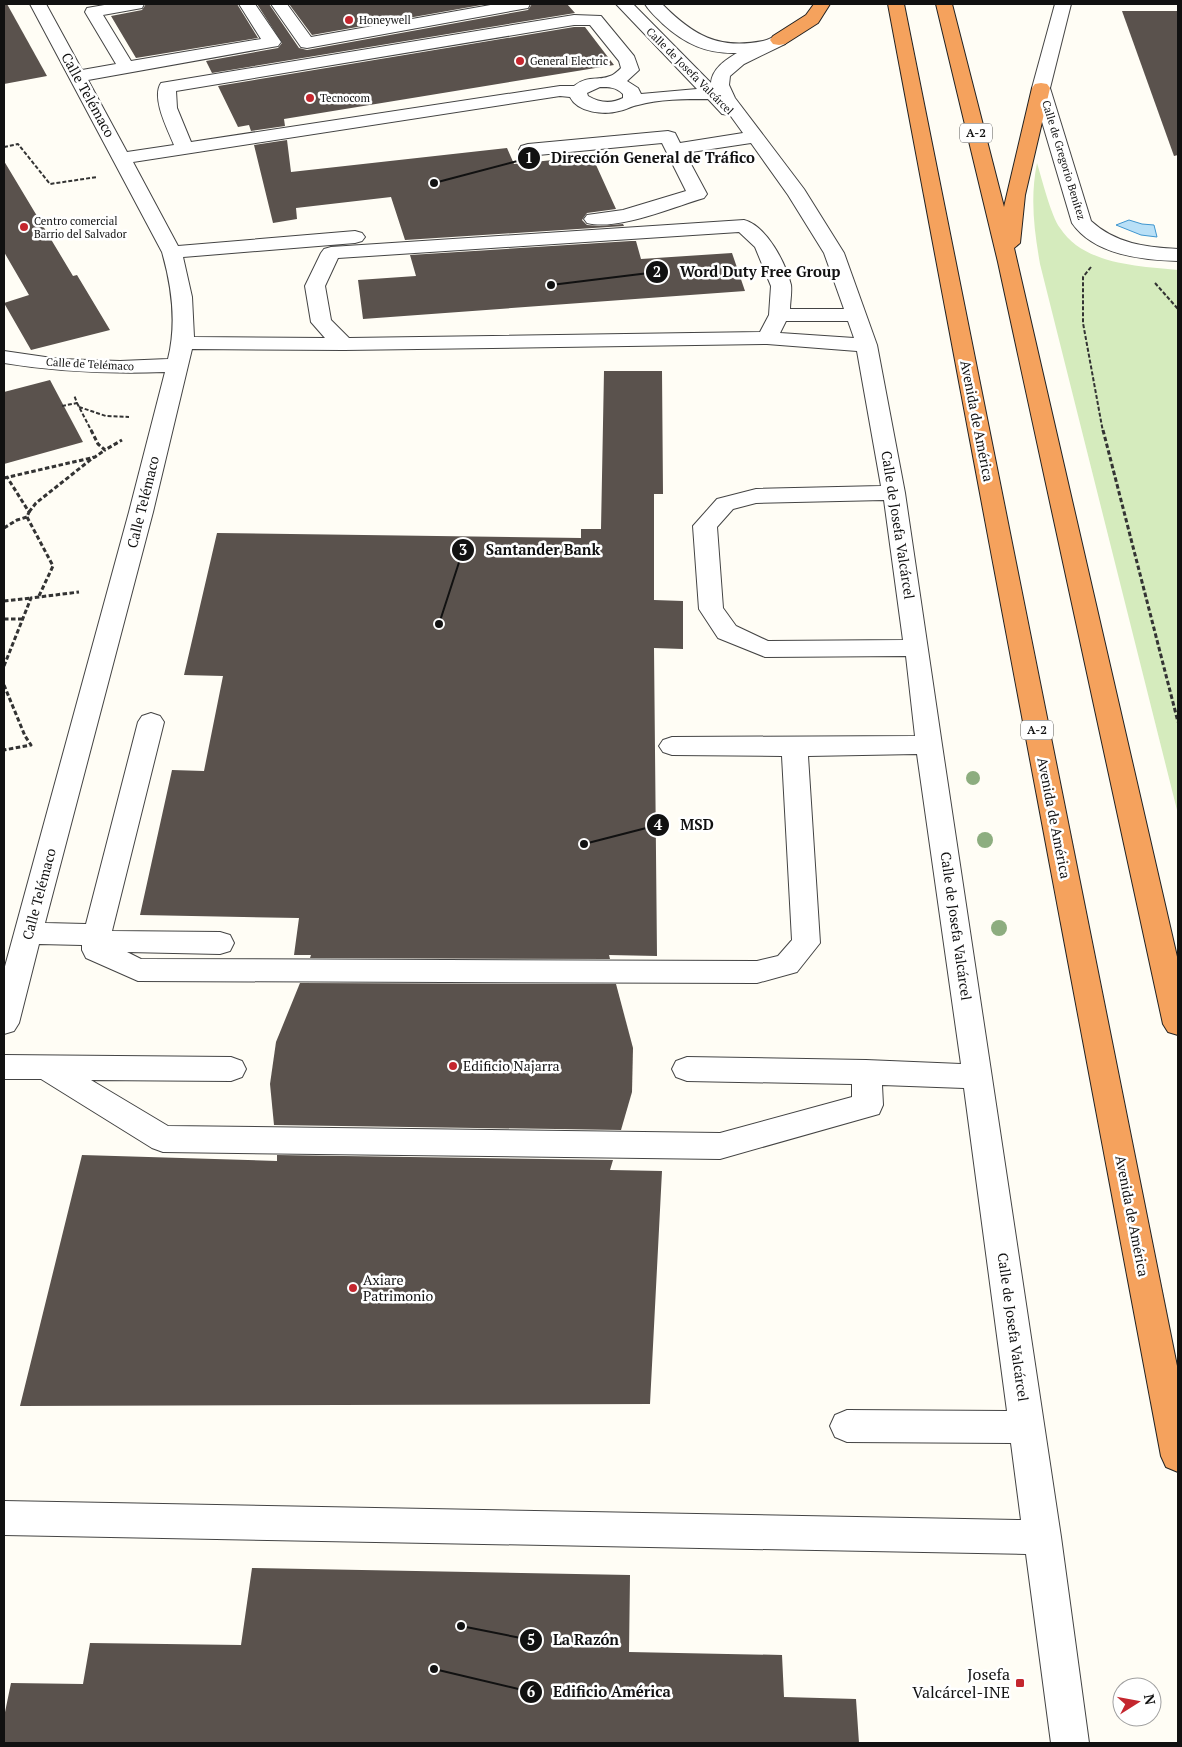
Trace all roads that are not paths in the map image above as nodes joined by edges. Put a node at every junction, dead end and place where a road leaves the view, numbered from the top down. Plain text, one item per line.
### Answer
1 (136, 4) edge
2 (247, 4) edge
3 (279, 4) edge
4 (522, 4) edge
5 (624, 4) edge
6 (653, 4) edge
7 (822, 4) edge
8 (896, 4) edge
9 (944, 4) edge
10 (1064, 4) edge
11 (43, 5) edge
12 (779, 40) junction
13 (126, 67) junction
14 (687, 69) junction
15 (78, 76) junction
16 (1041, 88) junction
17 (624, 89) junction
18 (578, 92) junction
19 (711, 94) junction
20 (756, 136) junction
21 (185, 149) junction
22 (674, 149) junction
23 (528, 150) dead end
24 (126, 165) junction
25 (172, 252) junction
26 (1178, 254) edge
27 (1008, 262) junction
28 (779, 315) junction
29 (857, 315) junction
30 (767, 338) junction
31 (183, 343) junction
32 (344, 344) junction
33 (867, 345) junction
34 (4, 356) edge
35 (177, 366) junction
36 (894, 493) junction
37 (918, 648) junction
38 (151, 722) dead end
39 (929, 745) junction
40 (672, 746) dead end
41 (794, 746) junction
42 (29, 934) junction
43 (97, 938) junction
44 (220, 943) dead end
45 (4, 1023) edge
46 (1178, 1024) edge
47 (4, 1067) edge
48 (47, 1068) junction
49 (231, 1069) dead end
50 (687, 1069) dead end
51 (866, 1072) junction
52 (978, 1077) junction
53 (847, 1426) dead end
54 (1027, 1427) junction
55 (1178, 1456) edge
56 (4, 1518) edge
57 (1043, 1537) junction
58 (1070, 1743) edge

1 - 13 street
2 - 13 street
3 - 4 street
5 - 14 street, Calle de Josefa Valcárcel
6 - 12 street, Calle de Josefa Valcárcel
7 - 12 highway
8 - 55 highway, Avenida de América / A-2
9 - 27 highway, A-2
10 - 16 street, Calle de Gregorio Benítez
11 - 15 street, Calle Telémaco
12 - 20 street, Calle de Josefa Valcárcel
13 - 15 street
14 - 17 street
14 - 19 street, Calle de Josefa Valcárcel
15 - 24 street, Calle Telémaco
16 - 26 street, Calle de Gregorio Benítez
16 - 27 highway
17 - 18 street
17 - 18 street
17 - 19 street
17 - 21 street
18 - 21 street
19 - 20 street, Calle de Josefa Valcárcel
20 - 22 street
20 - 29 street, Calle de Josefa Valcárcel
21 - 24 street
22 - 23 street
22 - 25 street
24 - 25 street, Calle Telémaco
25 - 31 street, Calle Telémaco
27 - 46 highway, A-2
28 - 29 street
28 - 30 street
28 - 32 street
29 - 33 street, Calle de Josefa Valcárcel
30 - 32 street
30 - 33 street
31 - 32 street
31 - 35 street, Calle Telémaco
33 - 36 street, Calle de Josefa Valcárcel
34 - 35 street, Calle de Telémaco
35 - 42 street, Calle Telémaco
36 - 37 street, Calle de Josefa Valcárcel
36 - 37 street
37 - 39 street, Calle de Josefa Valcárcel
38 - 43 street
39 - 41 street
39 - 52 street, Calle de Josefa Valcárcel
40 - 41 street
41 - 43 street
42 - 43 street
42 - 45 street, Calle Telémaco
43 - 44 street
47 - 48 street
48 - 49 street
48 - 51 street
50 - 51 street
51 - 52 street
52 - 54 street, Calle de Josefa Valcárcel
53 - 54 street
54 - 57 street, Calle de Josefa Valcárcel
56 - 57 street
57 - 58 street, Calle de Josefa Valcárcel

